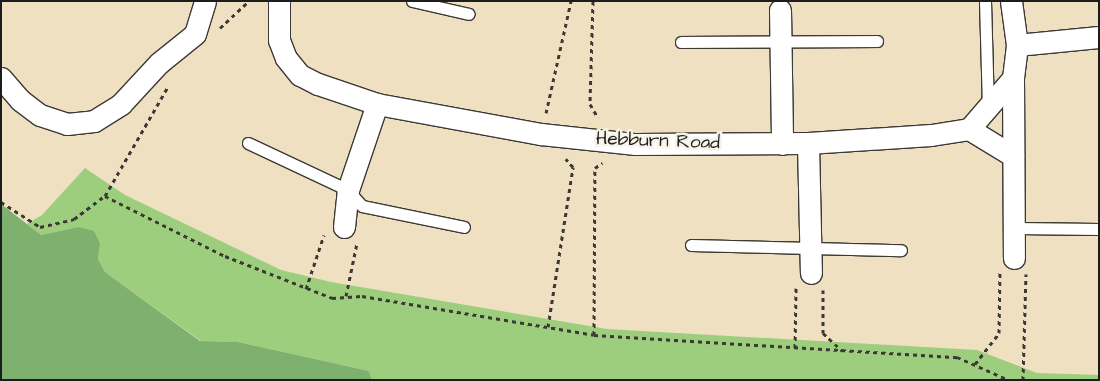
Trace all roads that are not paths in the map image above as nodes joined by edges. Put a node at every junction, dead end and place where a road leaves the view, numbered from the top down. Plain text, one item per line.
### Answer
1 (205, 1) edge
2 (279, 1) edge
3 (412, 1) edge
4 (985, 1) edge
5 (1011, 1) edge
6 (780, 10) dead end
7 (469, 14) dead end
8 (1099, 37) edge
9 (780, 40) junction
10 (877, 41) dead end
11 (681, 42) dead end
12 (1017, 45) junction
13 (1, 78) edge
14 (1013, 78) junction
15 (377, 104) junction
16 (988, 107) junction
17 (969, 129) junction
18 (248, 143) dead end
19 (808, 143) junction
20 (782, 144) junction
21 (1013, 156) junction
22 (348, 190) junction
23 (344, 227) road end
24 (464, 227) dead end
25 (1015, 228) junction
26 (1099, 230) edge
27 (691, 245) dead end
28 (811, 248) junction
29 (901, 250) dead end
30 (1014, 258) road end
31 (811, 273) road end

1 - 13 street
2 - 15 street, Hebburn Road
3 - 7 lane
4 - 16 lane
5 - 12 street
6 - 9 street
8 - 12 street
9 - 10 lane
9 - 11 lane
9 - 20 street
12 - 14 street
14 - 16 street
14 - 21 street
15 - 20 street, Hebburn Road
15 - 22 street
16 - 17 street
17 - 19 street, Hebburn Road
17 - 21 street
18 - 22 lane
19 - 20 street, Hebburn Road
19 - 28 street
21 - 25 street
22 - 23 street
22 - 24 lane
25 - 26 lane
25 - 30 street
27 - 28 lane
28 - 29 lane
28 - 31 street

